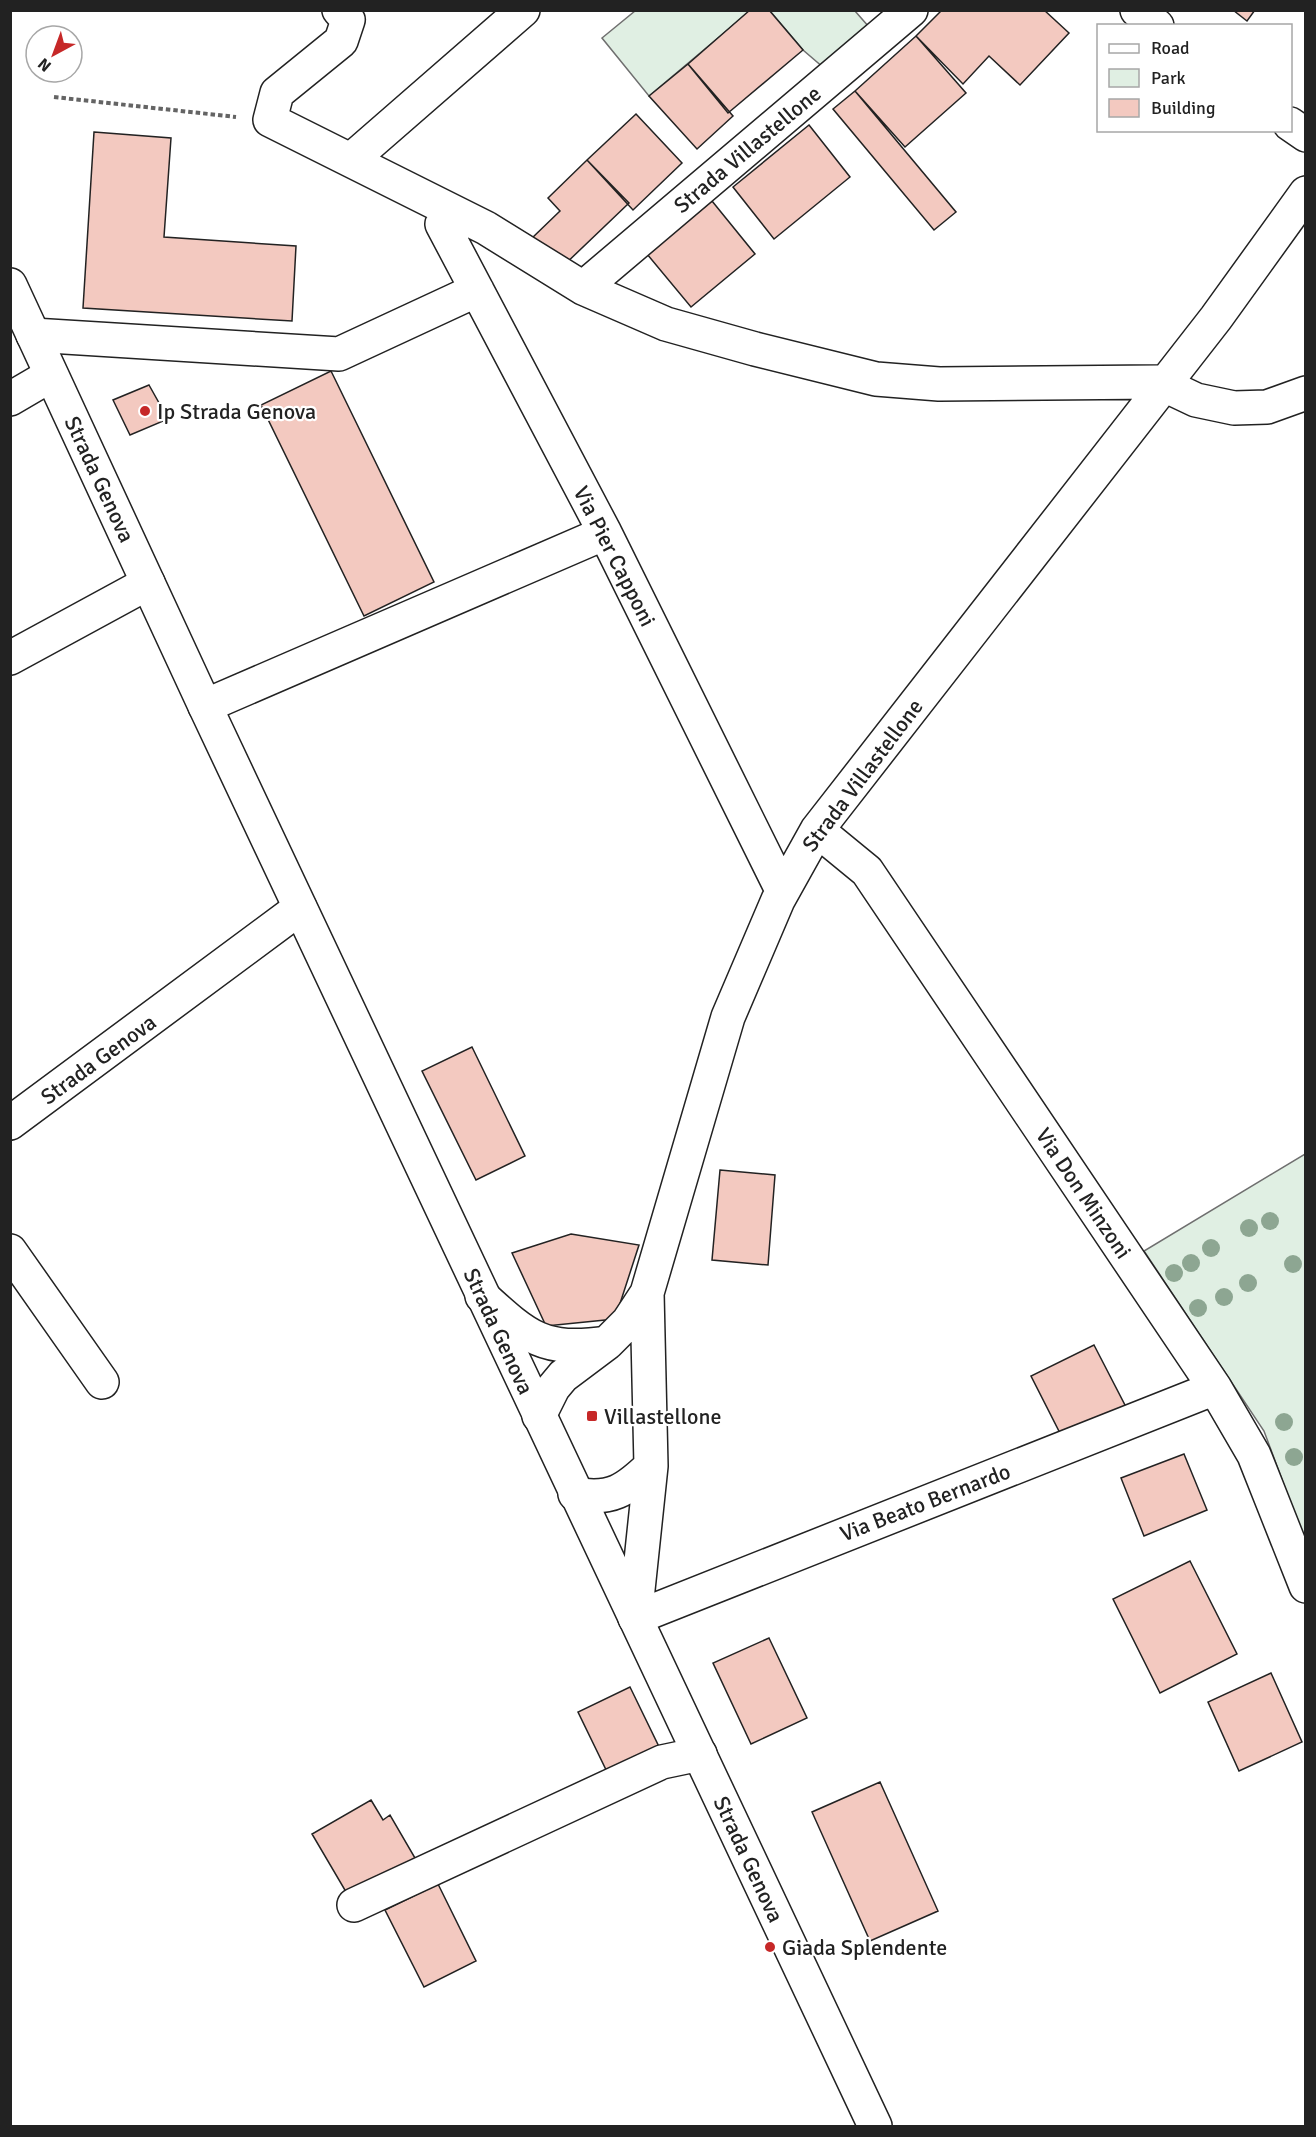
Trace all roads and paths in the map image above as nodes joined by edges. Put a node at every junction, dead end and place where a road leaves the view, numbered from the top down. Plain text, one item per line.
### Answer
1 (339, 10) edge
2 (524, 10) edge
3 (911, 10) edge
4 (1137, 10) edge
5 (1154, 24) edge
6 (54, 97) dead end
7 (270, 120) junction
8 (1292, 125) edge
9 (1305, 135) edge
10 (352, 159) junction
11 (1305, 193) edge
12 (442, 224) dead end
13 (10, 285) edge
14 (583, 288) junction
15 (477, 290) junction
16 (33, 335) junction
17 (51, 375) junction
18 (1162, 384) junction
19 (1305, 393) edge
20 (10, 399) edge
21 (604, 533) junction
22 (148, 583) junction
23 (10, 658) edge
24 (205, 705) junction
25 (817, 830) junction
26 (782, 890) junction
27 (300, 908) junction
28 (10, 1123) edge
29 (10, 1251) edge
30 (647, 1293) junction
31 (482, 1296) junction
32 (608, 1343) junction
33 (102, 1382) dead end
34 (1215, 1388) junction
35 (539, 1416) junction
36 (651, 1466) junction
37 (575, 1494) junction
38 (1305, 1586) edge
39 (635, 1618) junction
40 (700, 1754) junction
41 (354, 1905) dead end
42 (875, 2127) edge

1 - 7 street
2 - 10 street
3 - 14 street, Strada Villastellone
4 - 5 street
6 - 7 path
7 - 10 street
8 - 9 street
10 - 14 street
11 - 18 street, Strada Villastellone
12 - 15 street, Via Pier Capponi
13 - 16 street, Strada Genova
14 - 18 street
15 - 16 street
15 - 21 street, Via Pier Capponi
16 - 17 street, Strada Genova
17 - 20 street
17 - 22 street, Strada Genova
18 - 19 street
18 - 25 street, Strada Villastellone
21 - 24 street
21 - 26 street, Via Pier Capponi
22 - 23 street
22 - 24 street, Strada Genova
24 - 27 street, Strada Genova
25 - 26 street, Strada Villastellone
25 - 34 street, Via Don Minzoni
26 - 30 street, Strada Villastellone
27 - 28 street, Strada Genova
27 - 31 street, Strada Genova
29 - 33 street
30 - 32 street, Strada Villastellone
30 - 36 street, Strada Villastellone
31 - 32 street
31 - 35 street, Strada Genova
32 - 35 street, Strada Villastellone
34 - 38 street, Via Don Minzoni
34 - 39 street, Via Beato Bernardo
35 - 37 street, Strada Genova
36 - 37 street
36 - 39 street, Strada Villastellone
37 - 39 street, Strada Genova
39 - 40 street, Strada Genova
40 - 41 street
40 - 42 street, Strada Genova

